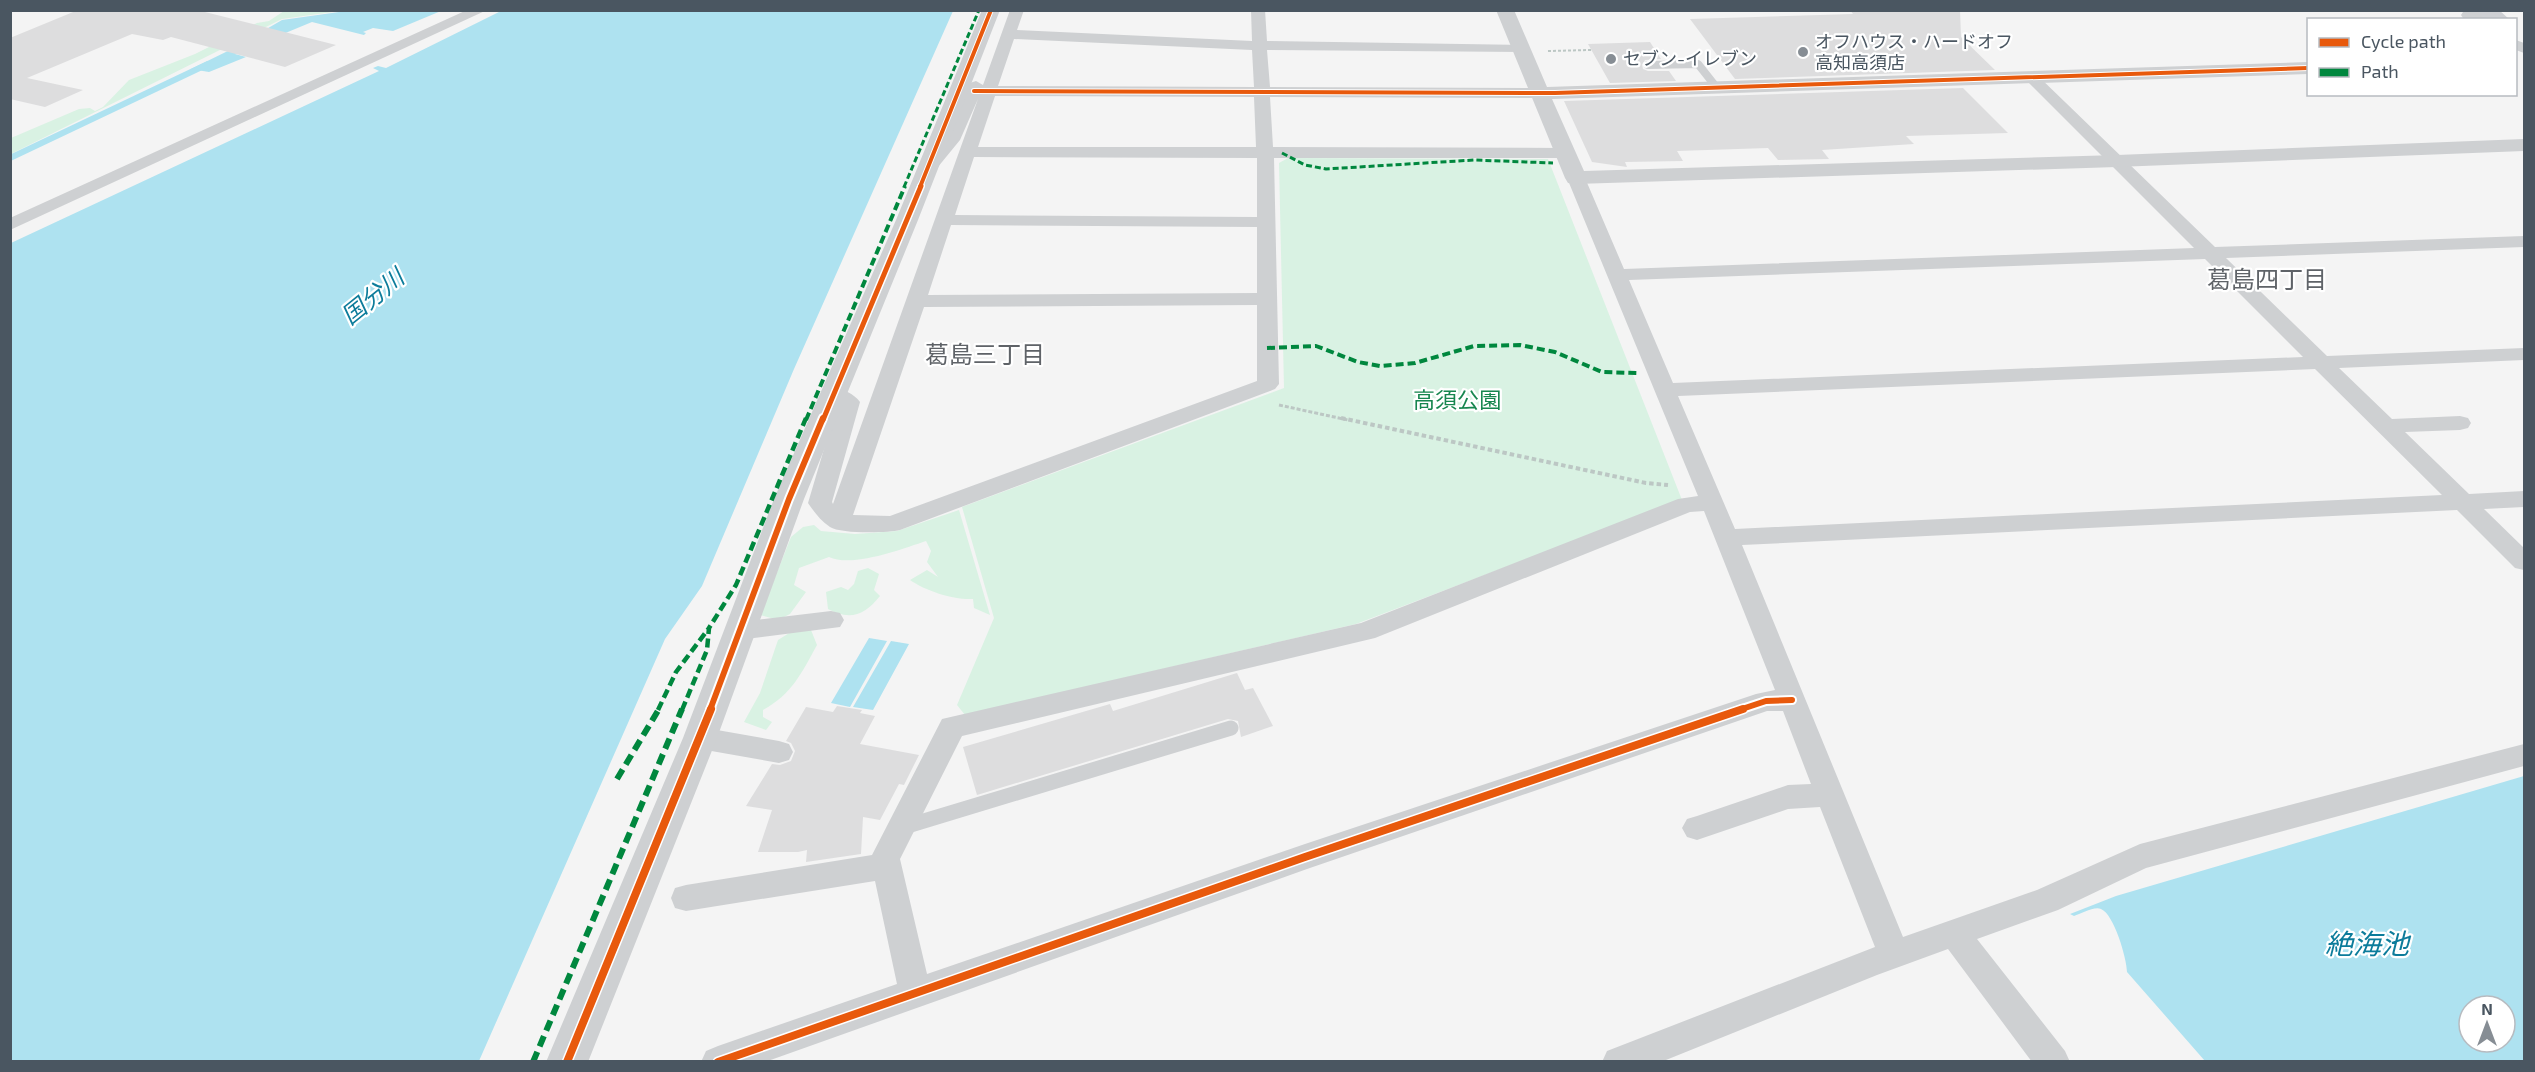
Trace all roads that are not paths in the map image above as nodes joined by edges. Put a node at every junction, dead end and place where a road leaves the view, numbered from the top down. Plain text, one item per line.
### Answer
1 (452, 10) edge
2 (480, 10) edge
3 (991, 10) edge
4 (1017, 10) edge
5 (1251, 10) edge
6 (1505, 10) edge
7 (1258, 11) edge
8 (1009, 34) junction
9 (1259, 45) junction
10 (976, 46) junction
11 (1530, 50) junction
12 (1648, 65) dead end
13 (2307, 68) edge
14 (2031, 77) junction
15 (1717, 88) junction
16 (982, 91) junction
17 (1261, 92) junction
18 (1541, 93) junction
19 (248, 114) junction
20 (2524, 145) edge
21 (969, 152) junction
22 (1264, 153) junction
23 (1565, 153) junction
24 (2117, 161) junction
25 (925, 171) junction
26 (1576, 178) junction
27 (10, 209) edge
28 (945, 220) junction
29 (1265, 222) junction
30 (10, 225) edge
31 (2524, 241) edge
32 (2210, 253) junction
33 (1617, 275) junction
34 (1266, 299) junction
35 (917, 301) junction
36 (2524, 354) edge
37 (2320, 363) junction
38 (1665, 390) junction
39 (833, 394) junction
40 (2460, 423) dead end
41 (2385, 426) junction
42 (2524, 499) edge
43 (1710, 502) junction
44 (2462, 502) junction
45 (839, 522) junction
46 (1727, 538) junction
47 (2524, 562) edge
48 (831, 621) dead end
49 (738, 631) junction
50 (1792, 699) junction
51 (1231, 728) dead end
52 (700, 738) junction
53 (779, 752) dead end
54 (2524, 755) edge
55 (1831, 794) junction
56 (900, 828) junction
57 (1697, 828) dead end
58 (885, 866) junction
59 (686, 898) dead end
60 (1954, 933) junction
61 (1894, 954) junction
62 (915, 993) junction
63 (567, 1062) edge
64 (718, 1062) edge
65 (1619, 1062) edge
66 (2053, 1062) edge

1 - 19 street
2 - 19 street
3 - 10 street
4 - 8 street
5 - 7 street
6 - 11 street
7 - 9 street
8 - 9 street
8 - 16 street
9 - 11 street
9 - 17 street
10 - 16 street
10 - 25 street
11 - 18 street
12 - 15 lane
13 - 14 street
14 - 15 street
14 - 24 street
15 - 18 street
16 - 17 street
16 - 21 street
16 - 25 street
17 - 18 street
17 - 22 street
18 - 23 street
19 - 27 street
19 - 30 street
20 - 24 street
21 - 22 street
21 - 28 street
22 - 23 street
22 - 29 street
23 - 26 street
24 - 26 street
24 - 32 street
25 - 39 street
26 - 33 street
28 - 29 street
28 - 35 street
29 - 34 street
31 - 32 street
32 - 33 street
32 - 37 street
33 - 38 street
34 - 35 street
34 - 45 street
35 - 45 street
36 - 37 street
37 - 38 street
37 - 41 street
38 - 43 street
39 - 45 street
39 - 49 street
40 - 41 street
41 - 44 street
42 - 44 street
43 - 46 street
43 - 56 street
44 - 46 street
44 - 47 street
46 - 50 street
48 - 49 street
49 - 52 street
50 - 55 street
50 - 62 street
51 - 56 lane
52 - 53 street
52 - 63 street
54 - 60 street
55 - 57 street
55 - 61 street
56 - 58 street
58 - 59 street
58 - 62 street
60 - 61 street
60 - 66 street
61 - 65 street
62 - 64 street

